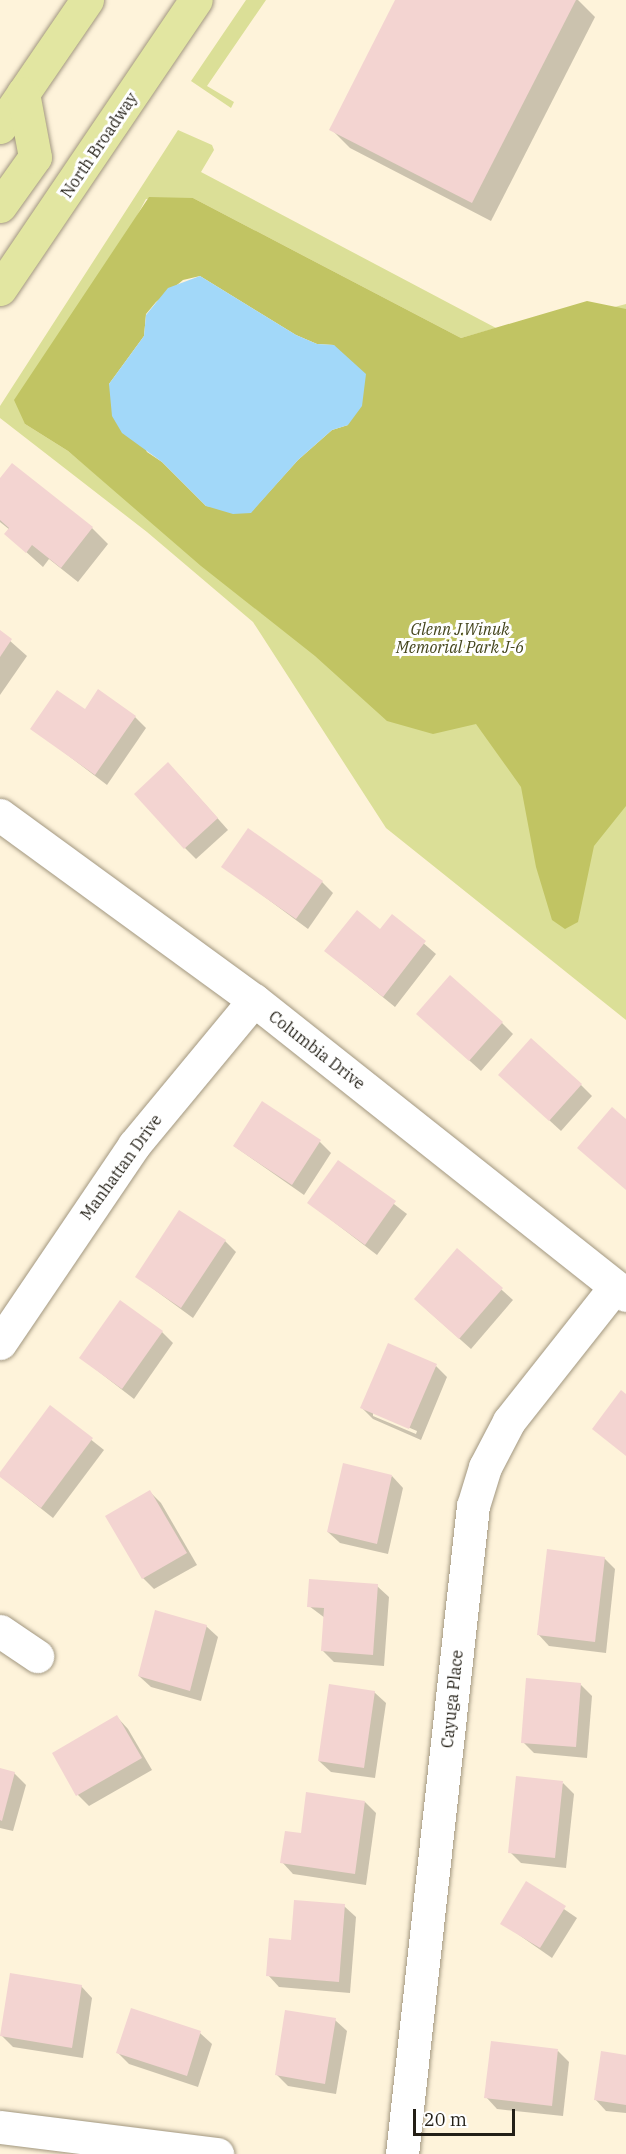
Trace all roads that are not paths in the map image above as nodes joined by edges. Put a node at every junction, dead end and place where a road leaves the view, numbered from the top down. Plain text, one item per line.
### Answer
1 (87, 0) edge
2 (196, 0) edge
3 (23, 93) junction
4 (0, 128) edge
5 (0, 206) edge
6 (0, 289) edge
7 (0, 815) edge
8 (254, 1000) junction
9 (621, 1291) edge
10 (0, 1343) edge
11 (0, 1631) edge
12 (37, 1656) dead end
13 (0, 2127) edge
14 (217, 2154) edge
15 (402, 2154) edge

1 - 3 main road
2 - 6 main road, North Broadway
3 - 4 main road
3 - 5 main road
7 - 8 street, Columbia Drive
8 - 9 street, Columbia Drive
8 - 10 street, Manhattan Drive
9 - 15 street, Cayuga Place
11 - 12 street
13 - 14 street

